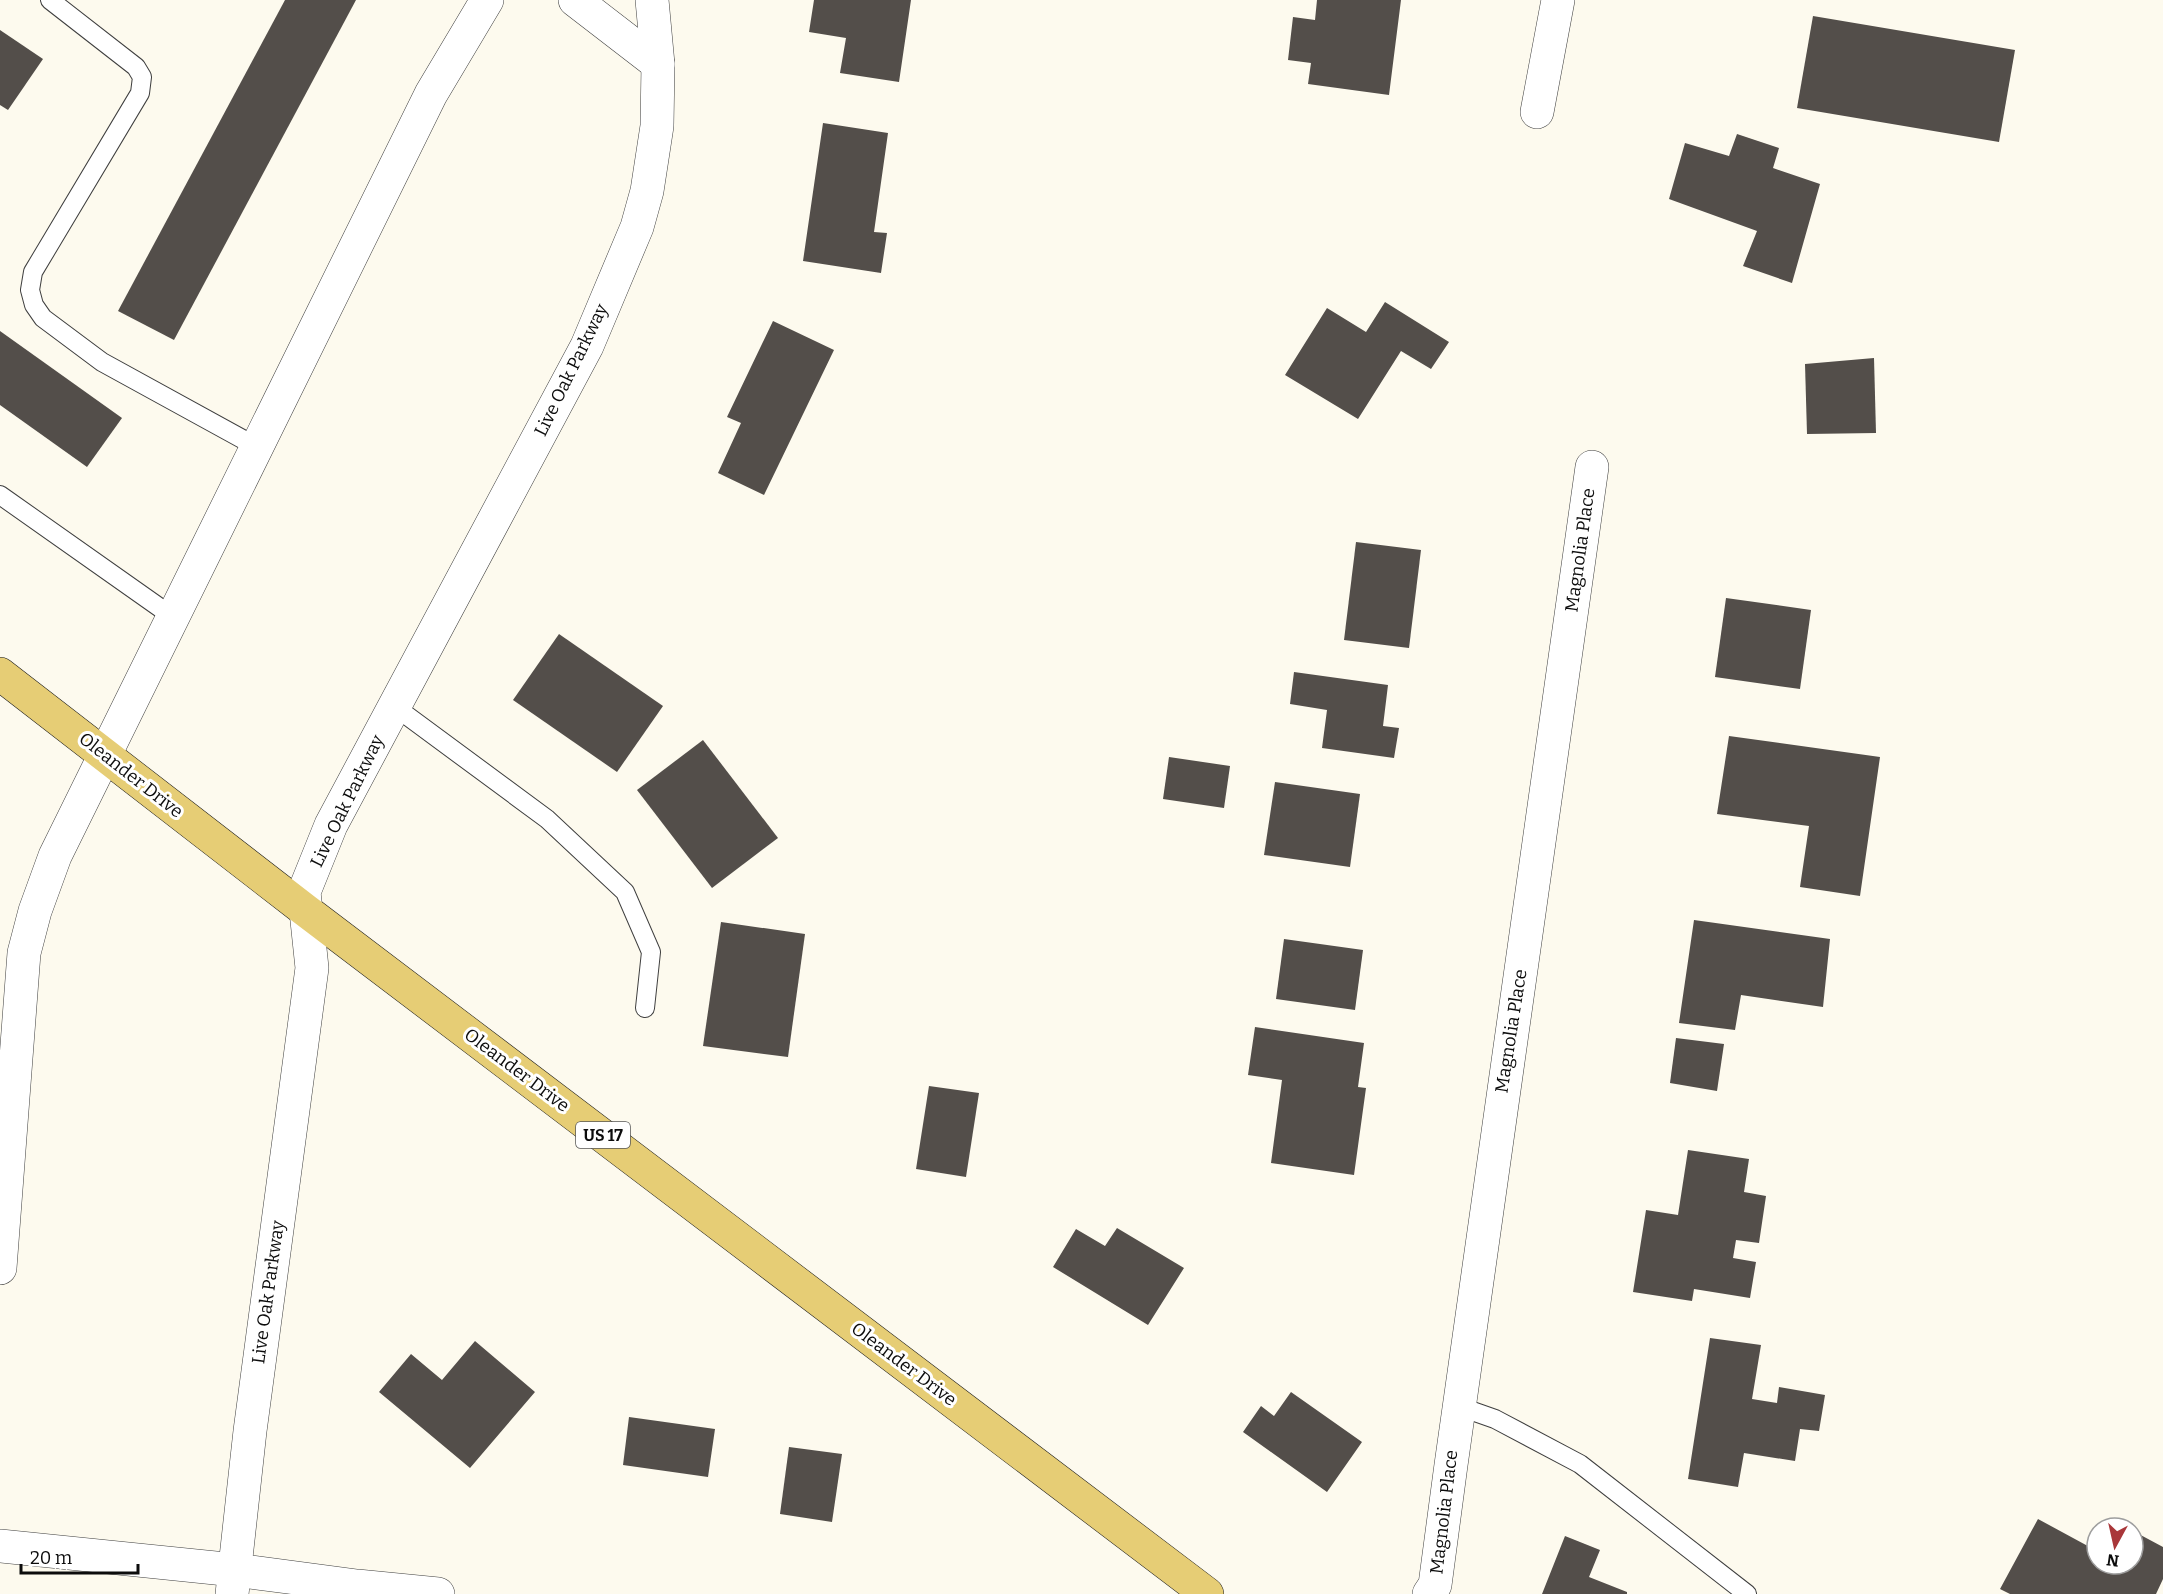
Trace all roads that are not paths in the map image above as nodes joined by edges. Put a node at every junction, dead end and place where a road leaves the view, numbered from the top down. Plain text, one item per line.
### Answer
1 (50, 0) edge
2 (487, 0) edge
3 (576, 0) edge
4 (652, 0) edge
5 (1558, 0) edge
6 (658, 64) junction
7 (1536, 112) dead end
8 (257, 447) junction
9 (1592, 467) dead end
10 (0, 495) edge
11 (173, 616) junction
12 (0, 675) edge
13 (394, 706) junction
14 (104, 754) junction
15 (306, 910) junction
16 (645, 1008) dead end
17 (0, 1268) edge
18 (1458, 1406) junction
19 (0, 1546) edge
20 (233, 1582) edge
21 (438, 1594) edge
22 (1207, 1594) edge
23 (1429, 1594) edge
24 (1747, 1594) edge

1 - 8 lane
2 - 8 street
3 - 6 street
4 - 6 street, Live Oak Parkway
5 - 7 street
6 - 13 street, Live Oak Parkway
8 - 11 street
9 - 18 street, Magnolia Place
10 - 11 lane
11 - 14 street
12 - 14 main road, Oleander Drive / US 17
13 - 15 street, Live Oak Parkway
13 - 16 lane
14 - 15 main road, Oleander Drive / US 17
14 - 17 street
15 - 20 street, Live Oak Parkway
15 - 22 main road, Oleander Drive / US 17
18 - 23 street, Magnolia Place
18 - 24 lane
19 - 20 street
20 - 21 street

